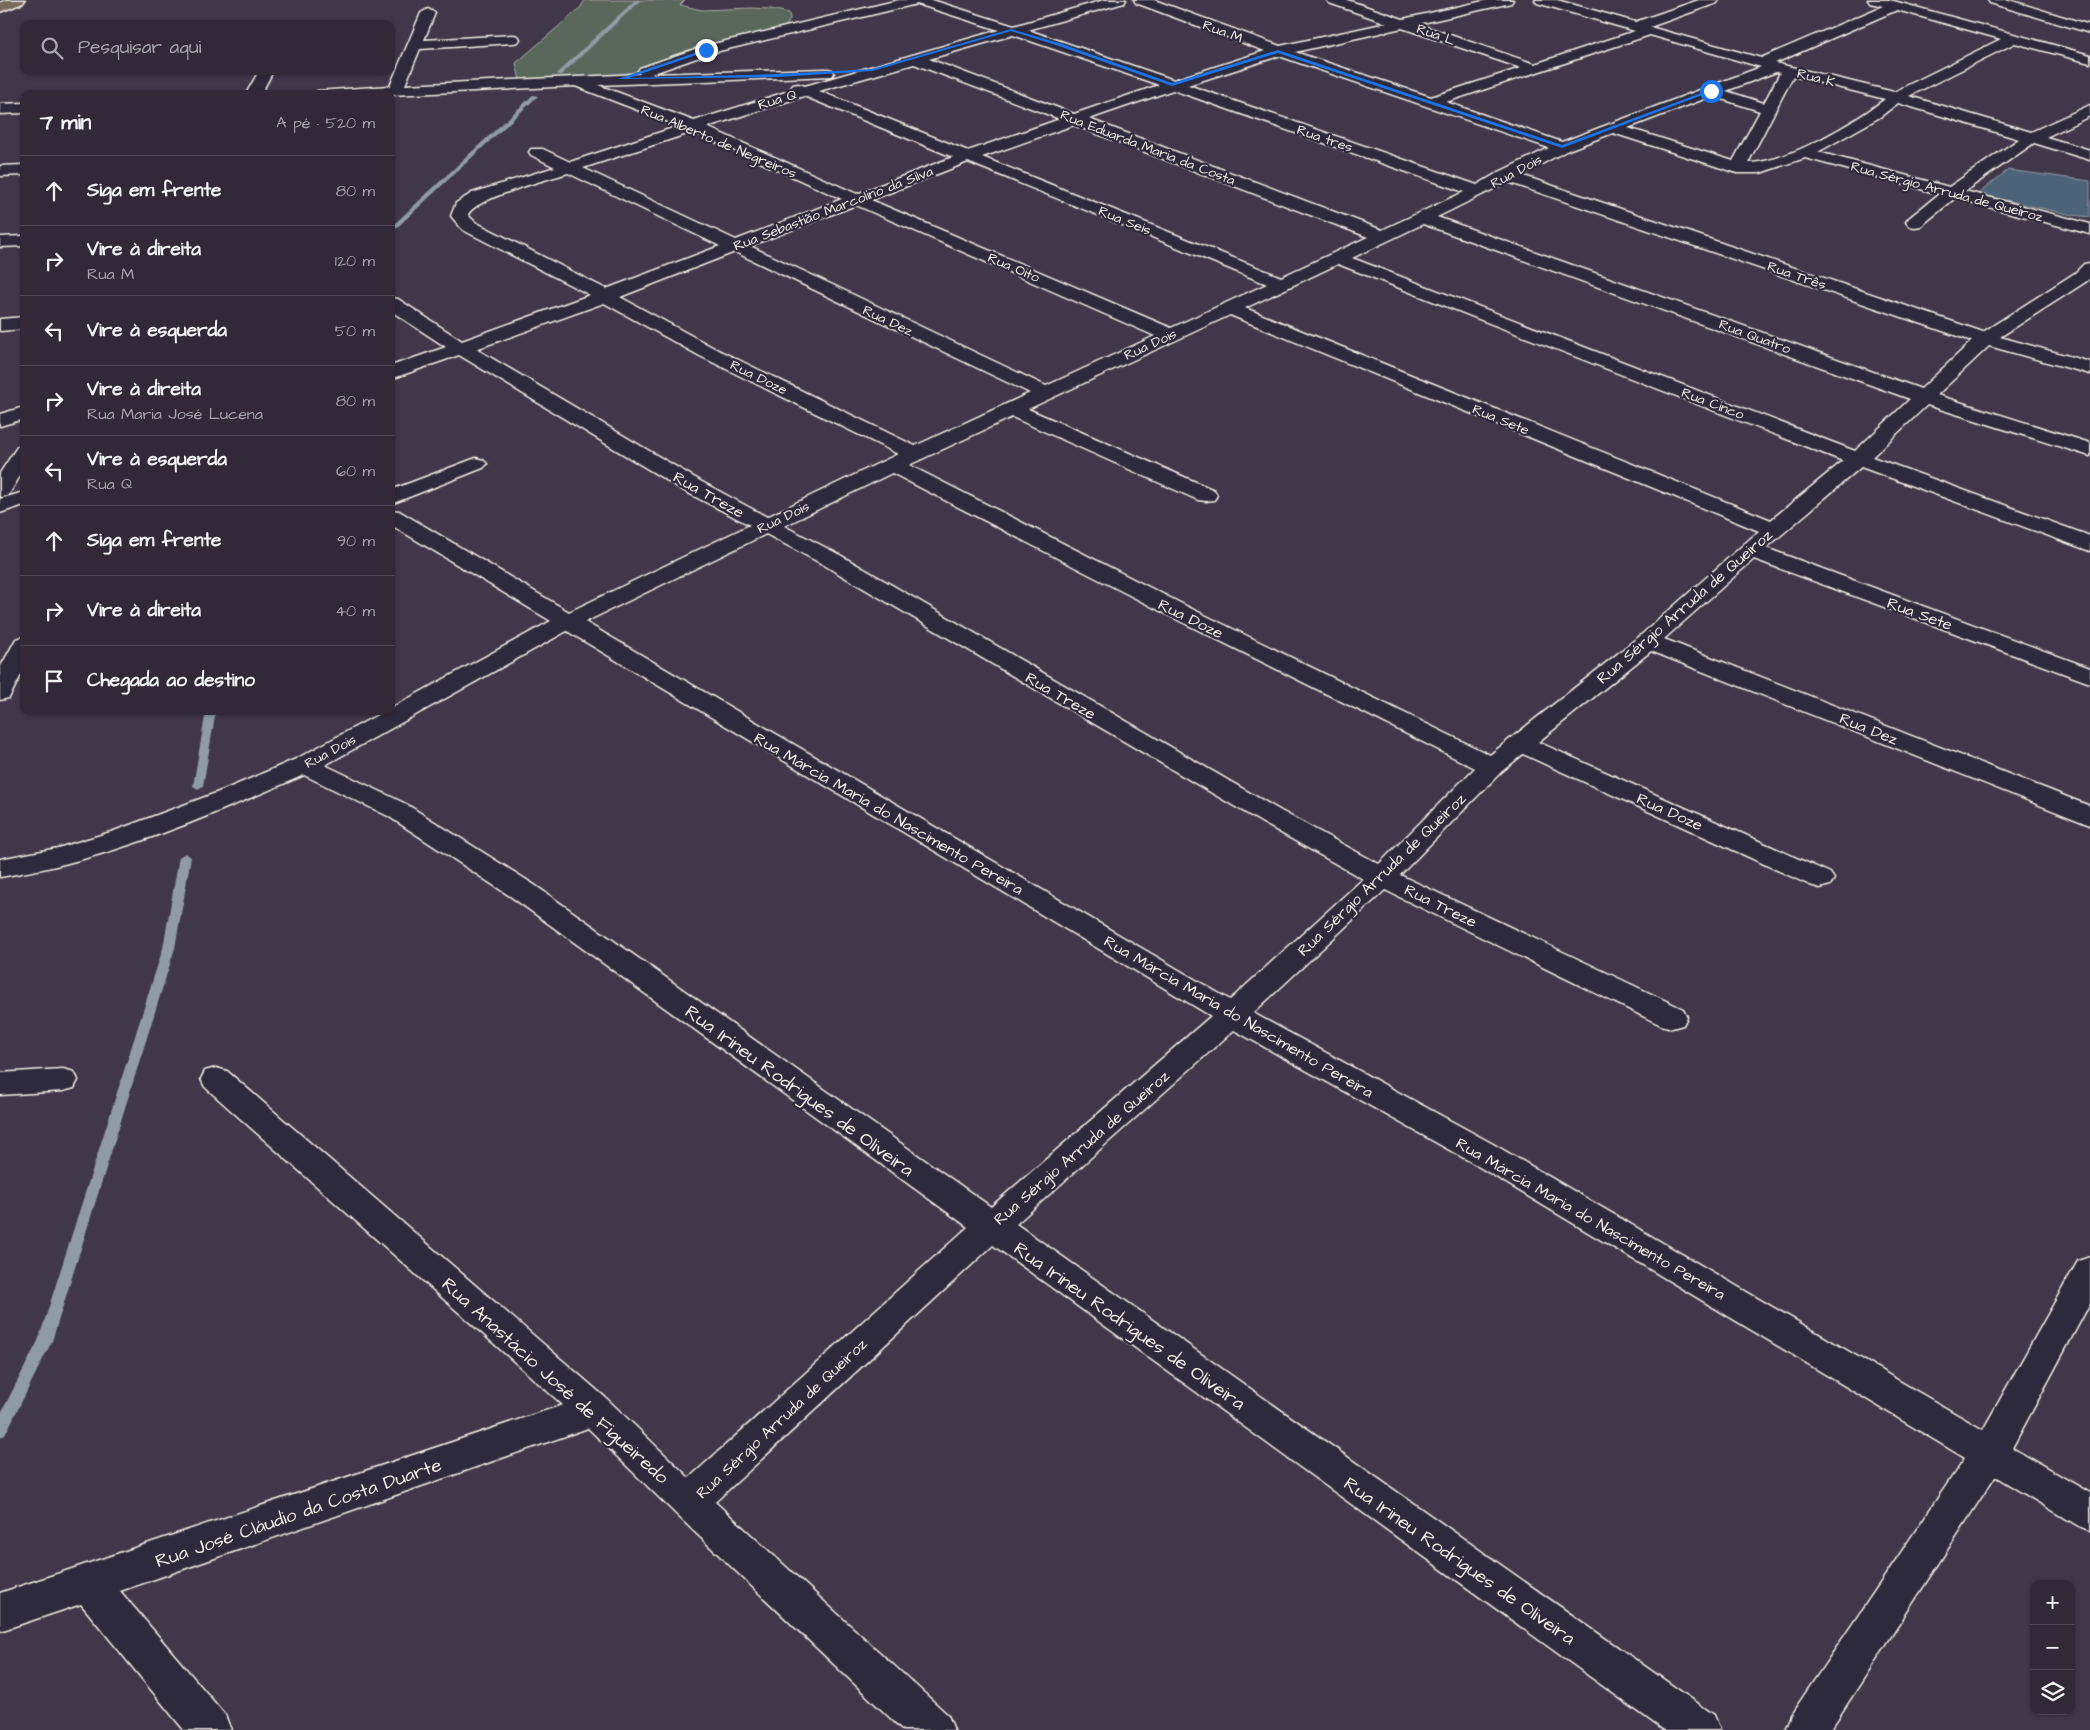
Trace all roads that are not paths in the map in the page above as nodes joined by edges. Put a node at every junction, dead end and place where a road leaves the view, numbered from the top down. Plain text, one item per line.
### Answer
1 (18, 0) edge
2 (917, 0) edge
3 (1119, 0) edge
4 (1141, 0) edge
5 (1334, 0) edge
6 (1506, 0) edge
7 (1542, 0) edge
8 (1712, 0) edge
9 (1875, 0) edge
10 (1996, 0) edge
11 (1896, 6) junction
12 (0, 8) edge
13 (428, 13) dead end
14 (1406, 24) junction
15 (1642, 29) junction
16 (2090, 29) edge
17 (1011, 30) junction
18 (2014, 38) junction
19 (514, 39) dead end
20 (414, 45) junction
21 (1278, 51) junction
22 (915, 59) junction
23 (2090, 59) edge
24 (1775, 67) junction
25 (1537, 69) junction
26 (872, 70) junction
27 (264, 75) edge
28 (778, 76) junction
29 (620, 79) junction
30 (581, 83) junction
31 (1172, 84) junction
32 (255, 90) edge
33 (396, 90) joint
34 (803, 91) junction
35 (1711, 91) junction
36 (1896, 97) junction
37 (1432, 102) junction
38 (20, 108) edge
39 (0, 109) edge
40 (1768, 109) junction
41 (2090, 110) edge
42 (1077, 120) junction
43 (692, 126) junction
44 (1613, 128) junction
45 (2031, 138) junction
46 (1562, 147) junction
47 (537, 152) dead end
48 (1804, 153) junction
49 (2090, 155) edge
50 (967, 157) junction
51 (568, 167) junction
52 (1737, 168) junction
53 (0, 170) edge
54 (20, 170) edge
55 (1505, 176) junction
56 (1478, 191) junction
57 (1950, 193) junction
58 (857, 200) junction
59 (1421, 217) junction
60 (1915, 222) dead end
61 (469, 226) joint
62 (2090, 229) edge
63 (1382, 236) junction
64 (20, 241) edge
65 (0, 242) edge
66 (732, 246) junction
67 (1337, 258) junction
68 (2087, 275) edge
69 (1282, 284) junction
70 (605, 296) junction
71 (395, 306) edge
72 (1228, 308) junction
73 (20, 323) edge
74 (0, 325) edge
75 (1170, 334) junction
76 (1985, 339) junction
77 (462, 349) junction
78 (2090, 368) edge
79 (395, 372) edge
80 (1045, 393) junction
81 (1924, 397) junction
82 (1011, 409) junction
83 (20, 413) edge
84 (0, 420) edge
85 (2090, 450) edge
86 (914, 454) junction
87 (20, 458) edge
88 (1858, 459) junction
89 (476, 464) dead end
90 (892, 465) junction
91 (0, 491) edge
92 (1206, 495) dead end
93 (395, 496) edge
94 (20, 499) edge
95 (0, 506) edge
96 (395, 518) edge
97 (765, 526) junction
98 (1774, 529) junction
99 (2090, 544) edge
100 (1751, 550) junction
101 (567, 622) junction
102 (1648, 640) junction
103 (20, 643) edge
104 (0, 650) edge
105 (20, 650) edge
106 (2090, 676) edge
107 (0, 693) edge
108 (1520, 743) junction
109 (305, 765) junction
110 (1492, 766) junction
111 (2090, 816) edge
112 (0, 868) edge
113 (1382, 877) junction
114 (1820, 879) dead end
115 (1232, 1015) junction
116 (1672, 1018) dead end
117 (216, 1079) dead end
118 (63, 1080) dead end
119 (0, 1084) edge
120 (991, 1226) junction
121 (2090, 1271) edge
122 (594, 1410) junction
123 (1990, 1453) junction
124 (689, 1502) junction
125 (2090, 1513) edge
126 (89, 1583) junction
127 (0, 1612) edge
128 (210, 1730) edge
129 (933, 1730) edge
130 (1699, 1730) edge
131 (1806, 1730) edge

1 - 12 main road
2 - 17 street, Rua tres
2 - 29 street
3 - 17 street, Rua Q
4 - 21 street, Rua M
5 - 14 street, Rua L
6 - 14 street, Rua Sebastião Marcolino da Silva
7 - 15 street, Rua K
8 - 15 street
9 - 11 street
10 - 16 street
11 - 18 street
11 - 24 street, Rua Dois
13 - 20 street
14 - 21 street, Rua Sebastião Marcolino da Silva
14 - 25 street, Rua L
15 - 24 street, Rua K
15 - 25 street
17 - 22 street, Rua Q
17 - 31 street, Rua tres
18 - 23 street
18 - 36 street
19 - 20 street
20 - 33 street
21 - 31 street, Rua Sebastião Marcolino da Silva
21 - 37 street, Rua M
22 - 26 street, Rua Q
22 - 42 street, Rua Eduarda Maria da Costa
24 - 35 street, Rua Dois
24 - 36 street, Rua K
24 - 40 street
25 - 37 street
26 - 28 street
26 - 34 street, Rua Q
27 - 32 street
28 - 29 street
28 - 34 street, Rua Seis
29 - 30 street
30 - 33 street
30 - 43 street, Rua Alberto de Negreiros
31 - 42 street, Rua Sebastião Marcolino da Silva
31 - 56 street, Rua tres
34 - 43 street, Rua Q
34 - 50 street, Rua Seis
35 - 40 street
35 - 44 street, Rua Dois
36 - 45 street, Rua K
36 - 48 street
37 - 46 street, Rua M
38 - 39 street
40 - 52 street
41 - 45 street
42 - 50 street, Rua Sebastião Marcolino da Silva
42 - 63 street, Rua Eduarda Maria da Costa
43 - 51 street, Rua Q
43 - 58 street, Rua Alberto de Negreiros
44 - 46 street, Rua Dois
44 - 52 street
45 - 49 street, Rua K
45 - 57 street
46 - 55 street, Rua Dois
47 - 51 street, Rua Dez
48 - 52 street
48 - 57 street, Rua Sérgio Arruda de Queiroz
50 - 58 street, Rua Sebastião Marcolino da Silva
50 - 69 street, Rua Seis
51 - 61 street, Rua Q
51 - 66 street, Rua Dez
53 - 54 street
55 - 56 street, Rua Dois
55 - 76 street, Rua Três
56 - 59 street, Rua Dois
57 - 60 street
57 - 62 street, Rua Sérgio Arruda de Queiroz
58 - 66 street, Rua Sebastião Marcolino da Silva
58 - 75 street, Rua Oito
59 - 63 street, Rua Dois
59 - 81 street, Rua Quatro
61 - 70 street, Rua Doze
63 - 67 street, Rua Dois
64 - 65 street
66 - 70 street, Rua Sebastião Marcolino da Silva
66 - 80 street, Rua Dez
67 - 69 street, Rua Dois
67 - 88 street, Rua Cinco
68 - 76 street, Rua Sérgio Arruda de Queiroz
69 - 72 street, Rua Dois
70 - 77 street, Rua Sebastião Marcolino da Silva
70 - 86 street, Rua Doze
71 - 77 street, Rua Treze
72 - 75 street, Rua Dois
72 - 98 street, Rua Sete
73 - 74 street
75 - 80 street, Rua Dois
76 - 78 street, Rua Três
76 - 81 street, Rua Sérgio Arruda de Queiroz
77 - 79 street, Rua Sebastião Marcolino da Silva
77 - 97 street, Rua Treze
80 - 82 street, Rua Dois
81 - 85 street, Rua Quatro
81 - 88 street, Rua Sérgio Arruda de Queiroz
82 - 86 street, Rua Dois
82 - 92 street
83 - 84 street
86 - 90 street, Rua Dois
87 - 91 street
88 - 98 street, Rua Sérgio Arruda de Queiroz
88 - 99 street, Rua Cinco
89 - 93 street
90 - 97 street, Rua Dois
90 - 110 street, Rua Doze
94 - 95 street
96 - 101 street, Rua Márcia Maria do Nascimento Pereira
97 - 101 street, Rua Dois
97 - 113 street, Rua Treze
98 - 100 street, Rua Sérgio Arruda de Queiroz
100 - 102 street, Rua Sérgio Arruda de Queiroz
100 - 106 street, Rua Sete
101 - 109 street, Rua Dois
101 - 115 street, Rua Márcia Maria do Nascimento Pereira
102 - 108 street, Rua Sérgio Arruda de Queiroz
102 - 111 street, Rua Dez
103 - 104 street
105 - 107 street
108 - 110 street, Rua Sérgio Arruda de Queiroz
108 - 114 street, Rua Doze
109 - 112 street, Rua Dois
109 - 120 street, Rua Irineu Rodrigues de Oliveira
110 - 113 street, Rua Sérgio Arruda de Queiroz
113 - 115 street, Rua Sérgio Arruda de Queiroz
113 - 116 street, Rua Treze
115 - 120 street, Rua Sérgio Arruda de Queiroz
115 - 123 street, Rua Márcia Maria do Nascimento Pereira
117 - 122 street, Rua Anastácio José de Figueiredo
118 - 119 street
120 - 124 street, Rua Sérgio Arruda de Queiroz
120 - 130 street, Rua Irineu Rodrigues de Oliveira
121 - 123 street
122 - 124 street, Rua Anastácio José de Figueiredo
122 - 126 street, Rua José Cláudio da Costa Duarte
123 - 125 street, Rua Márcia Maria do Nascimento Pereira
123 - 131 street
124 - 129 street, Rua Anastácio José de Figueiredo
126 - 127 street, Rua José Cláudio da Costa Duarte
126 - 128 street

